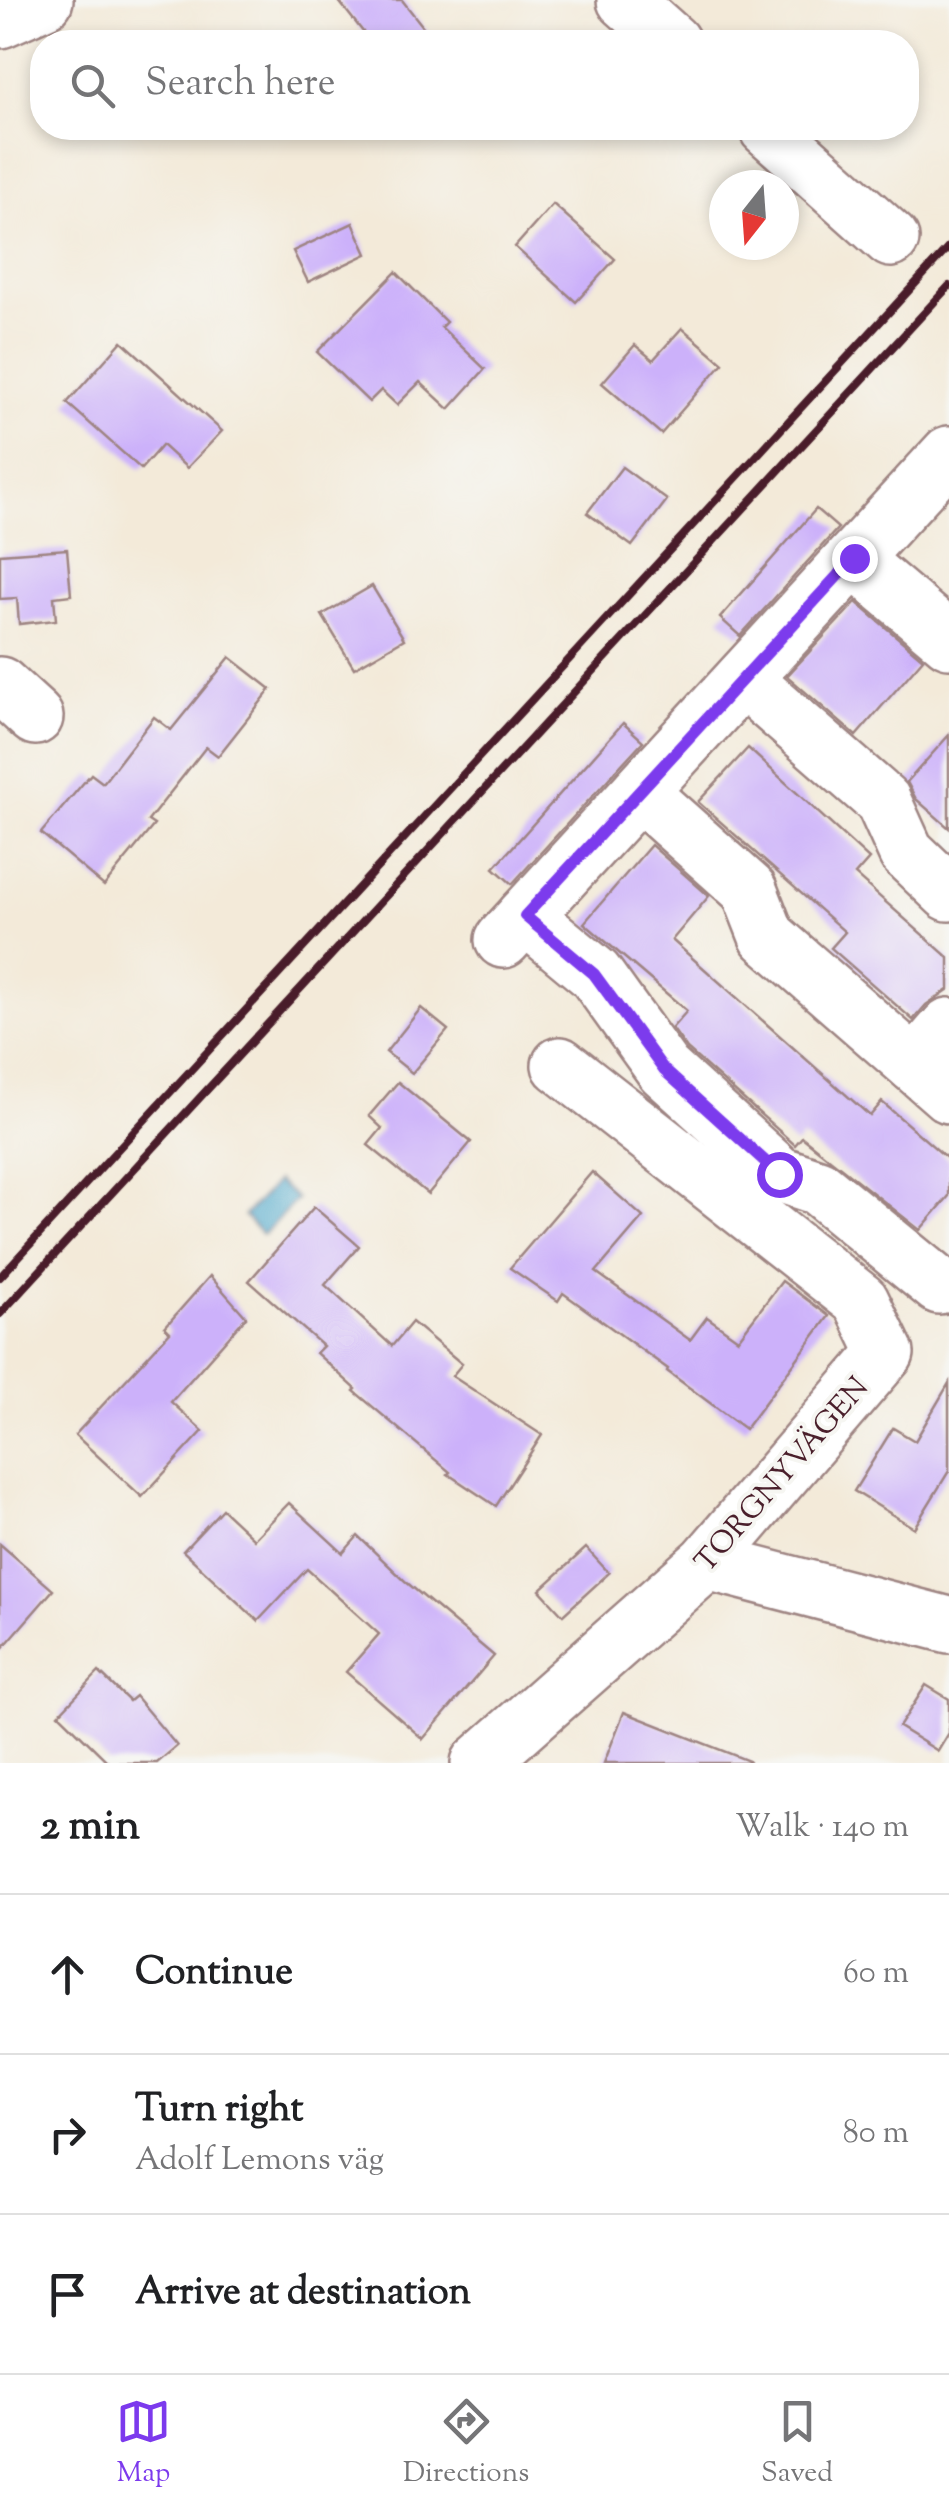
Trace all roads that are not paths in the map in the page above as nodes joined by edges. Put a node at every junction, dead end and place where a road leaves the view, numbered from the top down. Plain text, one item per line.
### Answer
1 (45, 0) edge
2 (625, 0) edge
3 (0, 20) edge
4 (659, 30) edge
5 (780, 140) edge
6 (891, 239) dead end
7 (949, 454) edge
8 (854, 558) junction
9 (949, 640) edge
10 (743, 679) junction
11 (639, 792) junction
12 (949, 893) edge
13 (938, 1062) edge
14 (560, 1066) dead end
15 (939, 1286) dead end
16 (707, 1562) junction
17 (949, 1625) edge
18 (478, 1763) edge

1 - 3 street
2 - 4 street
5 - 6 street
7 - 8 street
8 - 9 street
8 - 10 street
10 - 11 street
10 - 12 street
11 - 13 street
11 - 15 street
14 - 16 street, TORGNYVÄGEN
16 - 17 street
16 - 18 street, TORGNYVÄGEN

